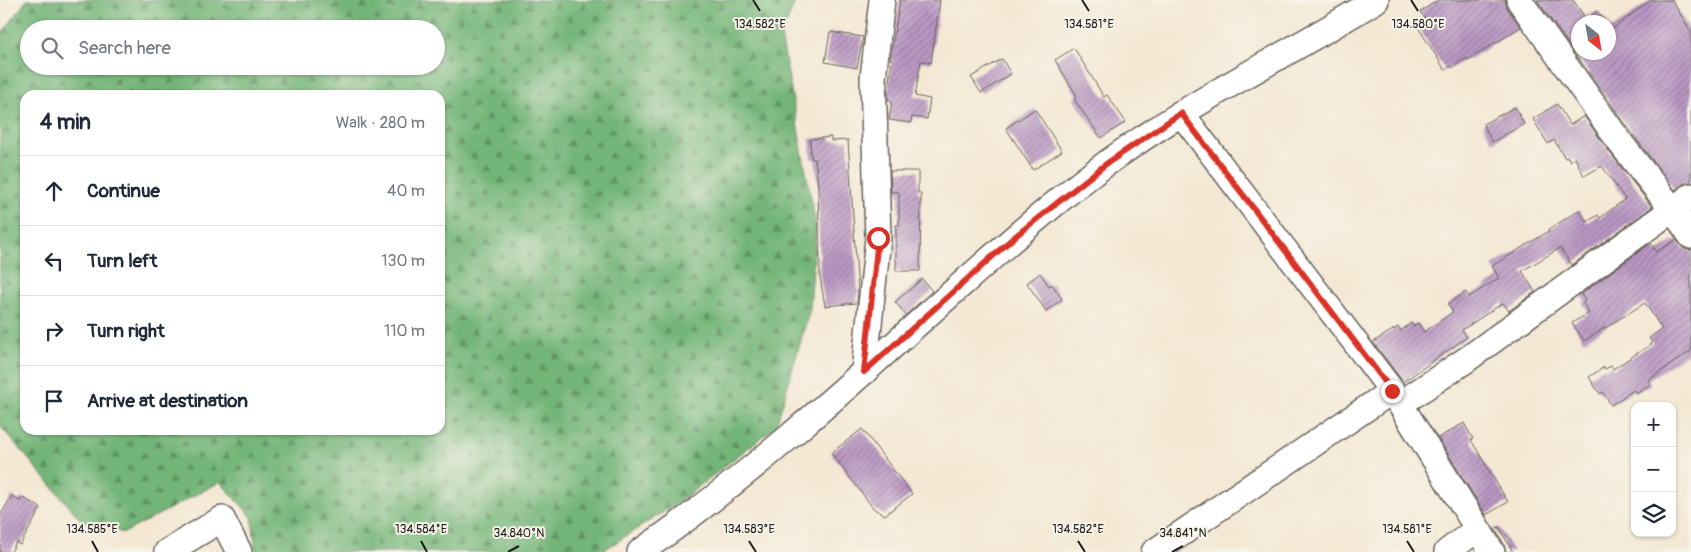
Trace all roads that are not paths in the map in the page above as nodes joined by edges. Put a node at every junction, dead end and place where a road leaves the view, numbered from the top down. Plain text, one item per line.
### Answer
1 (882, 0) edge
2 (1376, 0) edge
3 (1519, 0) edge
4 (1181, 113) junction
5 (1682, 203) edge
6 (1691, 236) edge
7 (864, 372) junction
8 (1396, 397) junction
9 (1477, 530) junction
10 (168, 552) edge
11 (239, 552) edge
12 (640, 552) edge
13 (1154, 552) edge
14 (1447, 552) edge
15 (1492, 552) edge

1 - 7 street
2 - 4 street
3 - 5 street
4 - 7 street
4 - 8 street
5 - 6 street
5 - 8 street
7 - 12 street
8 - 9 street
8 - 13 street
9 - 14 street
9 - 15 street
10 - 11 street

